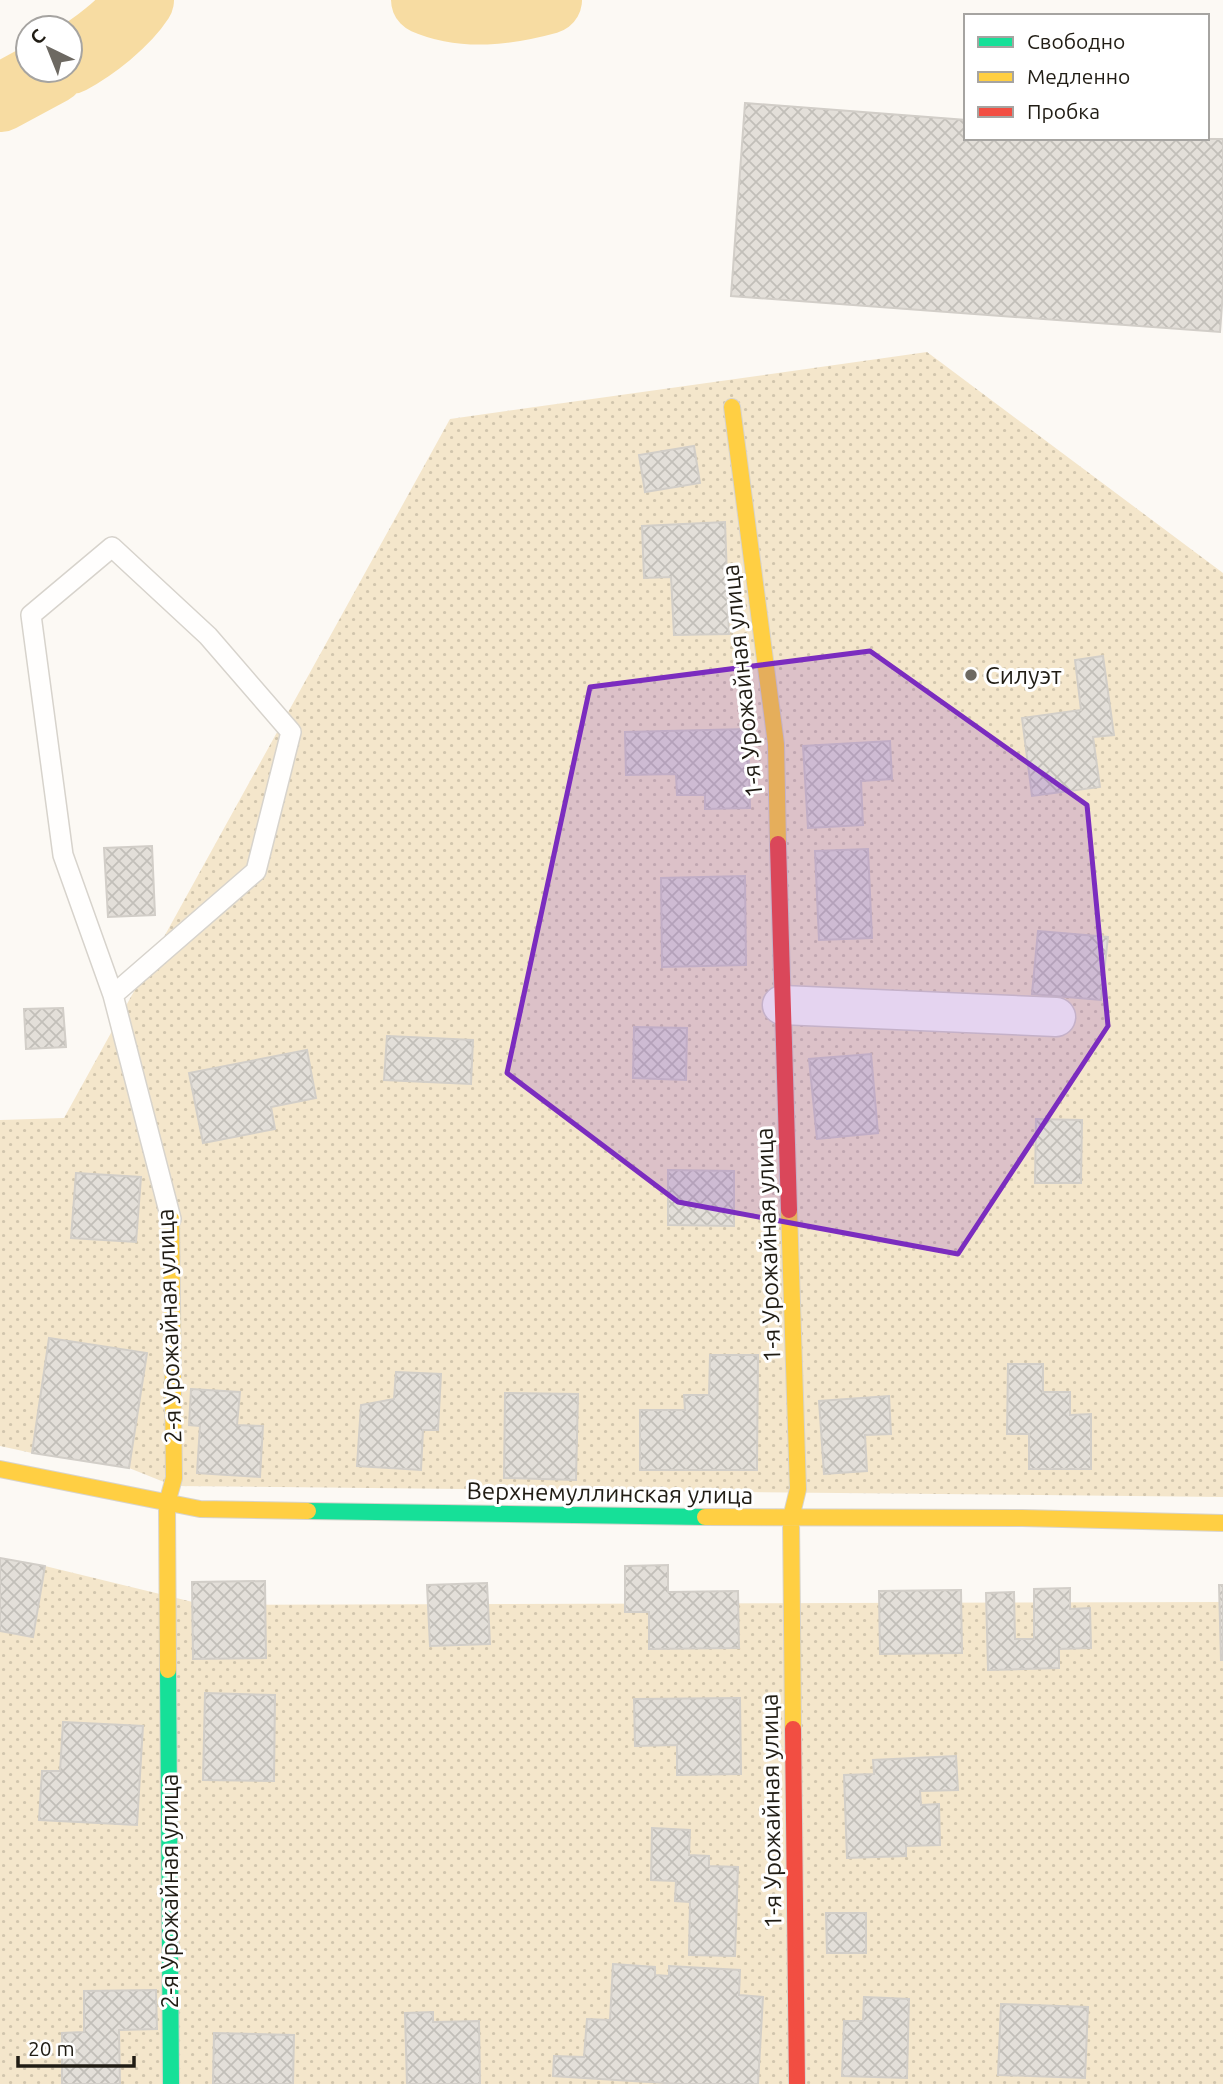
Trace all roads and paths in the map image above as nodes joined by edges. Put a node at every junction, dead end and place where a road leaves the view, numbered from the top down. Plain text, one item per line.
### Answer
1 (732, 407) dead end
2 (113, 995) junction
3 (782, 1005) junction
4 (1056, 1017) dead end
5 (170, 1219) joint
6 (0, 1469) edge
7 (167, 1503) junction
8 (791, 1518) junction
9 (1223, 1523) edge
10 (171, 2084) edge
11 (797, 2084) edge

1 - 3 street, 1-я Урожайная улица
2 - 2 lane, 2-я Урожайная улица
2 - 5 lane, 2-я Урожайная улица
3 - 4 street
3 - 8 street, 1-я Урожайная улица
5 - 7 street, 2-я Урожайная улица
6 - 7 street, Верхнемуллинская улица
7 - 8 street, Верхнемуллинская улица
7 - 10 street, 2-я Урожайная улица
8 - 9 street, Верхнемуллинская улица
8 - 11 street, 1-я Урожайная улица

